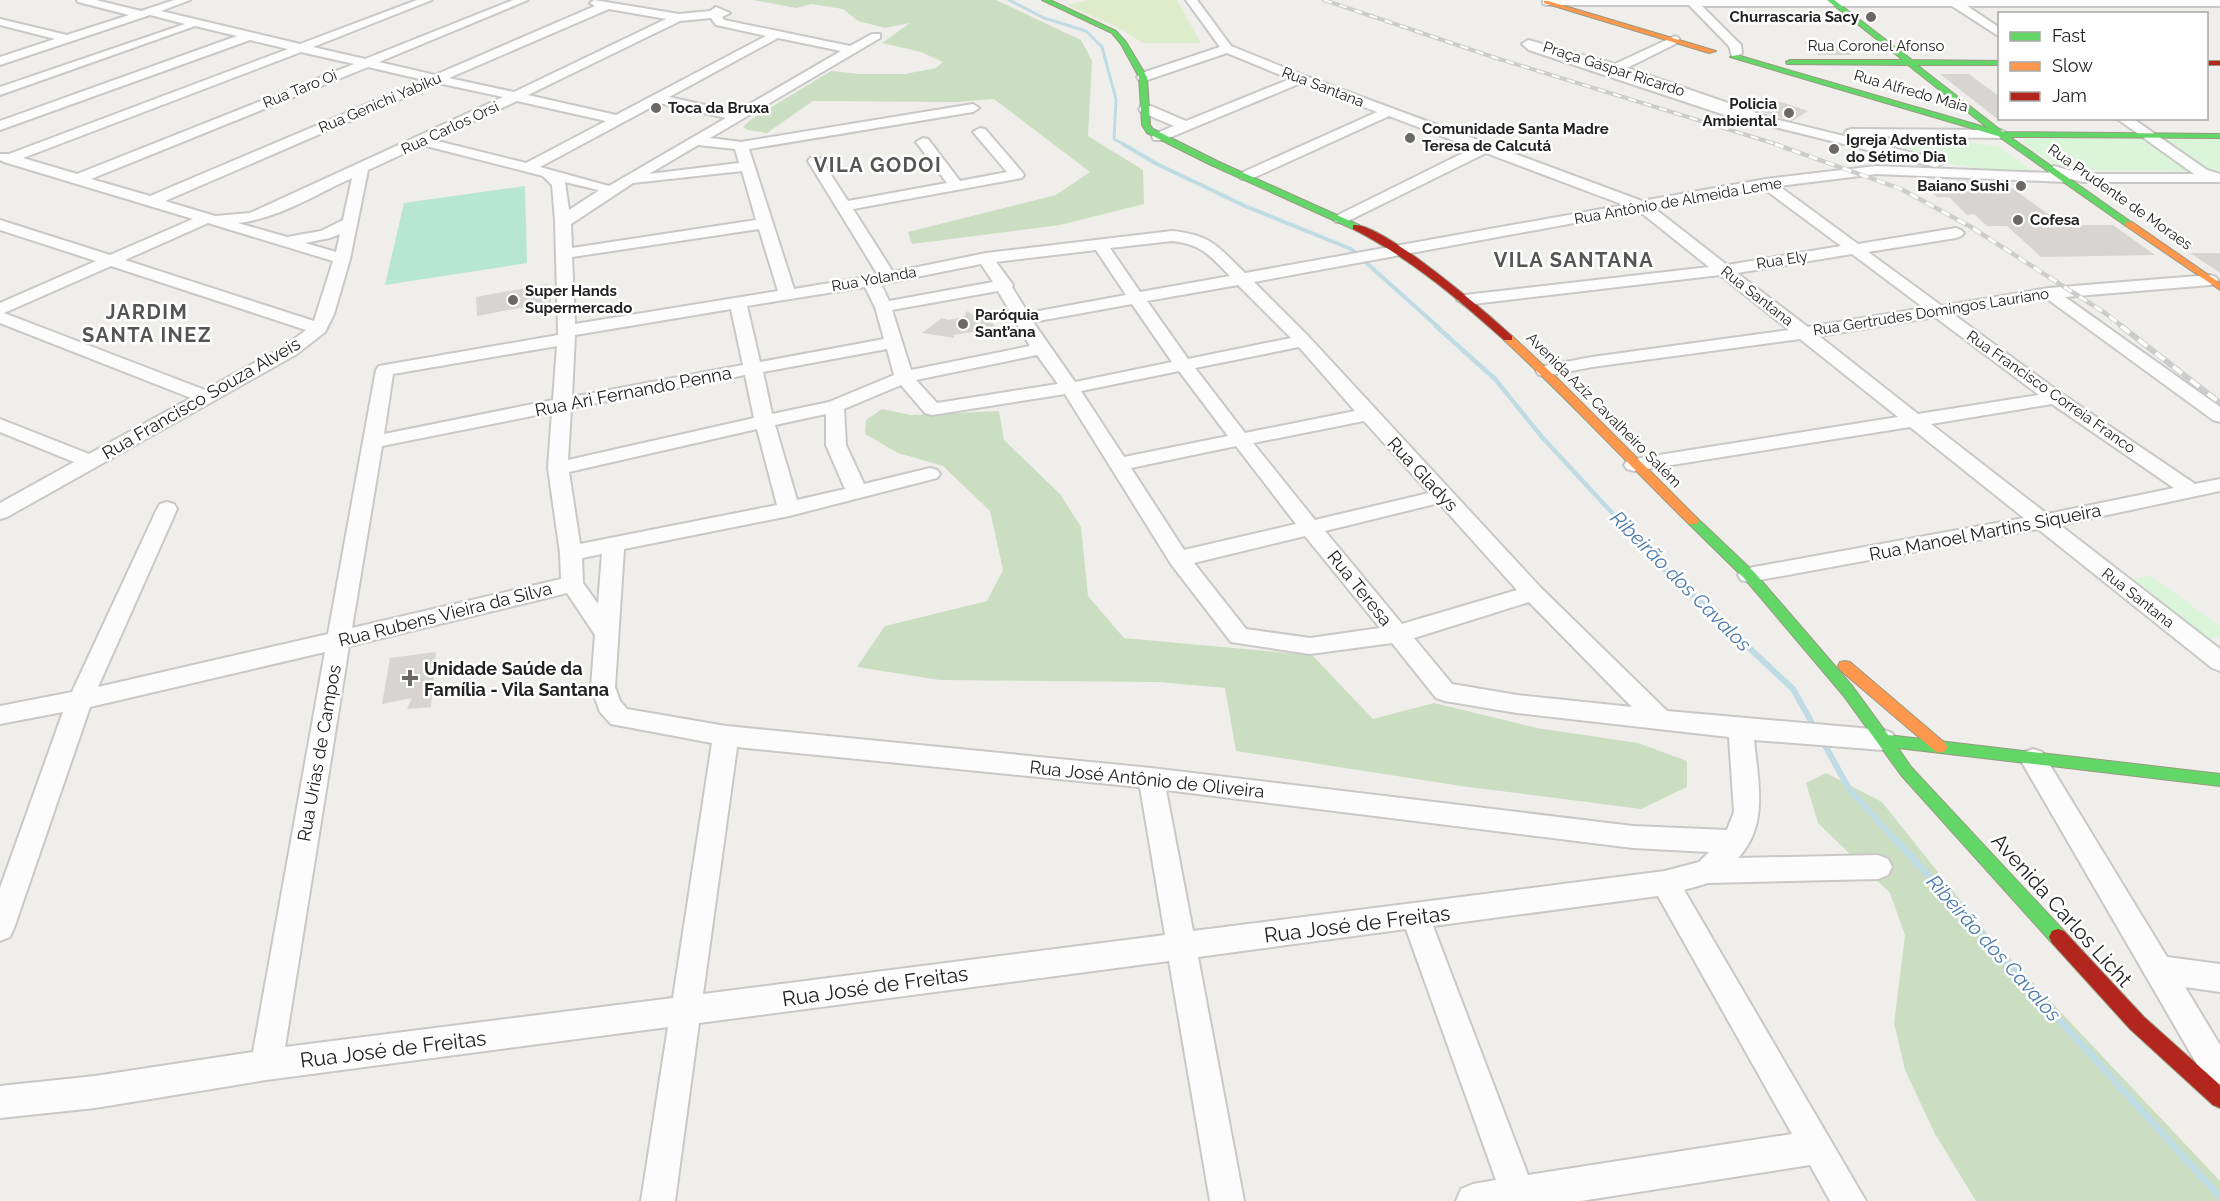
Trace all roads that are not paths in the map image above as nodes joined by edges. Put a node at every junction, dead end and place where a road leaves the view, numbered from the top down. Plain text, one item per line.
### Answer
1 (82, 0) edge
2 (185, 0) edge
3 (422, 0) edge
4 (523, 0) edge
5 (582, 0) edge
6 (1045, 0) edge
7 (1191, 0) edge
8 (1543, 1) edge
9 (1675, 1) edge
10 (1691, 1) edge
11 (1831, 1) edge
12 (1954, 1) edge
13 (2085, 2) edge
14 (2220, 3) edge
15 (608, 5) junction
16 (2102, 12) edge
17 (146, 13) junction
18 (723, 13) edge
19 (677, 18) junction
20 (0, 22) edge
21 (189, 26) dead end
22 (1998, 33) edge
23 (776, 35) junction
24 (249, 36) junction
25 (876, 36) dead end
26 (1668, 38) junction
27 (68, 39) junction
28 (300, 48) junction
29 (1227, 49) junction
30 (853, 50) junction
31 (1731, 56) junction
32 (0, 61) edge
33 (366, 63) junction
34 (1910, 63) junction
35 (1998, 63) edge
36 (1143, 78) junction
37 (436, 79) junction
38 (1300, 80) junction
39 (0, 91) edge
40 (517, 96) junction
41 (655, 98) junction
42 (973, 108) dead end
43 (1146, 109) junction
44 (1388, 112) junction
45 (739, 117) junction
46 (615, 119) junction
47 (2125, 120) edge
48 (0, 126) edge
49 (1185, 126) junction
50 (980, 132) dead end
51 (2001, 134) junction
52 (2148, 136) junction
53 (2220, 136) edge
54 (1159, 137) junction
55 (1874, 139) junction
56 (422, 141) junction
57 (698, 141) junction
58 (923, 142) dead end
59 (741, 146) junction
60 (1485, 148) junction
61 (1902, 154) junction
62 (5, 157) edge
63 (815, 161) dead end
64 (749, 166) junction
65 (529, 167) junction
66 (361, 169) junction
67 (1902, 171) junction
68 (547, 172) junction
69 (1982, 175) junction
70 (1246, 176) junction
71 (2196, 176) junction
72 (2070, 178) junction
73 (2220, 178) edge
74 (78, 179) junction
75 (627, 182) junction
76 (1766, 183) junction
77 (956, 185) junction
78 (599, 189) junction
79 (355, 195) junction
80 (560, 195) junction
81 (299, 197) junction
82 (152, 201) junction
83 (842, 207) junction
84 (1644, 207) junction
85 (276, 208) junction
86 (563, 217) junction
87 (212, 219) junction
88 (1341, 219) junction
89 (349, 223) junction
90 (766, 223) junction
91 (0, 225) edge
92 (1956, 233) dead end
93 (1182, 237) joint
94 (272, 238) junction
95 (1100, 243) junction
96 (1854, 249) junction
97 (1397, 250) junction
98 (564, 255) junction
99 (987, 258) junction
100 (342, 259) junction
101 (108, 260) junction
102 (1723, 270) junction
103 (879, 279) junction
104 (1243, 280) junction
105 (2215, 284) edge
106 (1005, 285) junction
107 (2049, 292) junction
108 (787, 294) junction
109 (1135, 299) junction
110 (1465, 300) junction
111 (738, 302) junction
112 (882, 307) junction
113 (0, 309) edge
114 (1939, 312) junction
115 (0, 317) edge
116 (1023, 319) junction
117 (319, 328) junction
118 (1805, 333) junction
119 (566, 335) junction
120 (1303, 341) junction
121 (894, 342) junction
122 (1041, 349) junction
123 (1183, 364) junction
124 (752, 369) junction
125 (385, 370) joint
126 (1545, 371) junction
127 (904, 377) junction
128 (1070, 388) junction
129 (206, 397) junction
130 (2055, 398) junction
131 (562, 404) junction
132 (835, 406) junction
133 (1368, 414) junction
134 (2220, 416) edge
135 (1915, 422) junction
136 (765, 424) junction
137 (0, 425) edge
138 (1241, 441) junction
139 (373, 442) junction
140 (90, 462) junction
141 (1118, 464) junction
142 (1634, 465) junction
143 (558, 468) junction
144 (930, 474) dead end
145 (2220, 485) edge
146 (857, 492) junction
147 (2193, 492) junction
148 (1443, 496) junction
149 (167, 509) dead end
150 (789, 509) junction
151 (0, 512) edge
152 (2042, 522) junction
153 (1312, 528) junction
154 (613, 546) junction
155 (571, 553) junction
156 (1179, 558) junction
157 (1749, 575) junction
158 (572, 584) junction
159 (1533, 593) junction
160 (607, 634) junction
161 (1398, 634) junction
162 (1803, 637) junction
163 (339, 640) junction
164 (2214, 652) edge
165 (80, 699) junction
166 (0, 715) edge
167 (1660, 720) junction
168 (1741, 729) junction
169 (726, 736) junction
170 (1883, 740) junction
171 (1940, 747) junction
172 (2033, 759) junction
173 (1151, 778) junction
174 (2220, 780) edge
175 (1736, 842) junction
176 (1878, 867) dead end
177 (1708, 872) junction
178 (1665, 883) junction
179 (1415, 916) junction
180 (0, 928) edge
181 (1181, 946) junction
182 (2157, 969) junction
183 (2220, 978) edge
184 (686, 1011) junction
185 (266, 1065) junction
186 (2220, 1074) edge
187 (2220, 1098) edge
188 (0, 1102) edge
189 (1818, 1147) junction
190 (1518, 1194) junction
191 (658, 1201) edge
192 (1227, 1201) edge
193 (1473, 1201) edge
194 (1849, 1201) edge

1 - 17 street
2 - 17 street
3 - 28 street
4 - 33 street, Rua Taro Oi
5 - 15 street
6 - 36 main road
7 - 29 street
8 - 9 street
8 - 26 main road
9 - 10 street
9 - 31 street
10 - 11 street
10 - 31 street
11 - 12 street
11 - 34 main road
12 - 13 street
12 - 22 street
13 - 14 street
13 - 16 street
15 - 19 street
15 - 37 street, Rua Genichi Yabiku
17 - 24 street
17 - 27 street
18 - 19 street
18 - 23 street
19 - 40 street, Rua Carlos Orsi
20 - 27 street
21 - 39 street
23 - 30 street
23 - 41 street
24 - 28 street
24 - 48 street
25 - 30 street
26 - 31 main road
26 - 55 street, Praça Gáspar Ricardo
27 - 32 street
28 - 33 street
28 - 62 street
29 - 36 street
29 - 38 street, Rua Santana
30 - 45 street
31 - 34 main road, Rua Coronel Afonso
31 - 51 main road, Rua Alfredo Maia
33 - 37 street
33 - 74 street, Rua Taro Oi
34 - 35 main road, Rua Coronel Afonso
34 - 51 main road
36 - 43 main road
37 - 40 street
37 - 82 street, Rua Genichi Yabiku
38 - 44 street, Rua Santana
38 - 49 street
40 - 46 street
40 - 56 street, Rua Carlos Orsi
41 - 45 street
41 - 46 street
42 - 59 street
43 - 49 street
43 - 54 main road
44 - 60 street, Rua Santana
44 - 70 street
45 - 57 street
46 - 65 street
47 - 52 street
49 - 54 street
50 - 77 street
51 - 52 main road
51 - 55 street, Praça Gáspar Ricardo
51 - 72 main road, Rua Prudente de Moraes
52 - 53 main road
52 - 71 street
54 - 70 main road, Avenida Aziz Cavalheiro Salém
55 - 61 street, Praça Gáspar Ricardo
56 - 65 street
56 - 66 street, Rua Carlos Orsi
57 - 59 street
57 - 75 street
58 - 77 street
59 - 64 street
60 - 84 street, Rua Santana
60 - 88 street
61 - 67 street
61 - 69 street, Praça Gáspar Ricardo
62 - 74 street
63 - 83 street
64 - 75 street
64 - 90 street
65 - 68 street
66 - 79 street, Rua Francisco Souza Alveis
66 - 81 street, Rua Carlos Orsi
67 - 69 street, Rua Antônio de Almeida Leme
67 - 76 street, Rua Antônio de Almeida Leme
68 - 78 street
68 - 80 street
69 - 72 street
70 - 88 main road, Avenida Aziz Cavalheiro Salém
71 - 72 street
71 - 73 street
72 - 105 main road, Rua Prudente de Moraes
74 - 82 street
75 - 78 street
76 - 84 street, Rua Antônio de Almeida Leme
76 - 96 street, Rua Francisco Correia Franco
77 - 83 street
78 - 80 street
78 - 86 street
79 - 81 street
79 - 89 street, Rua Francisco Souza Alveis
80 - 86 street, Rua Rubens Vieira da Silva
81 - 85 street, Rua Carlos Orsi
82 - 87 street
83 - 103 street
84 - 97 street, Rua Antônio de Almeida Leme
84 - 102 street, Rua Santana
85 - 87 street, Rua Carlos Orsi
85 - 94 street
86 - 98 street, Rua Rubens Vieira da Silva
87 - 94 street
87 - 101 street
88 - 97 main road, Avenida Aziz Cavalheiro Salém
89 - 94 street
89 - 100 street, Rua Francisco Souza Alveis
90 - 98 street
90 - 108 street
91 - 101 street
92 - 96 street, Rua Ely
93 - 95 street, Rua Yolanda
93 - 104 street, Rua Gladys
94 - 100 street
95 - 99 street, Rua Yolanda
95 - 109 street, Rua Teresa
96 - 102 street, Rua Ely
96 - 114 street, Rua Francisco Correia Franco
97 - 104 street, Rua Antônio de Almeida Leme
97 - 110 main road, Avenida Aziz Cavalheiro Salém
98 - 119 street, Rua Rubens Vieira da Silva
99 - 103 street, Rua Yolanda
99 - 106 street
100 - 117 street, Rua Francisco Souza Alveis
101 - 113 street
101 - 117 street
102 - 110 street, Rua Ely
102 - 118 street, Rua Santana
103 - 108 street, Rua Yolanda
103 - 112 street
104 - 109 street
104 - 120 street, Rua Gladys
105 - 107 street, Rua Gertrudes Domingos Lauriano
106 - 112 street
106 - 116 street
107 - 114 street, Rua Gertrudes Domingos Lauriano
107 - 134 street
108 - 111 street, Rua Yolanda
109 - 116 street
109 - 123 street, Rua Teresa
110 - 126 main road, Avenida Aziz Cavalheiro Salém
111 - 119 street, Rua Yolanda
111 - 124 street
112 - 121 street
114 - 118 street, Rua Gertrudes Domingos Lauriano
114 - 130 street, Rua Francisco Correia Franco
115 - 129 street
116 - 122 street
117 - 129 street, Rua Francisco Souza Alveis
118 - 126 street, Rua Gertrudes Domingos Lauriano
118 - 135 street, Rua Santana
119 - 125 street, Rua Yolanda
119 - 131 street, Rua Rubens Vieira da Silva
120 - 123 street
120 - 133 street, Rua Gladys
121 - 124 street, Rua Ari Fernando Penna
121 - 127 street
122 - 127 street
122 - 128 street
123 - 128 street
123 - 138 street, Rua Teresa
124 - 131 street, Rua Ari Fernando Penna
124 - 136 street
125 - 139 street, Rua Urias de Campos
126 - 142 main road, Avenida Aziz Cavalheiro Salém
127 - 128 street
127 - 132 street
128 - 141 street
129 - 140 street, Rua Francisco Souza Alveis
130 - 135 street
130 - 147 street, Rua Francisco Correia Franco
131 - 139 street, Rua Ari Fernando Penna
131 - 143 street, Rua Rubens Vieira da Silva
132 - 136 street
132 - 146 street
133 - 138 street
133 - 148 street, Rua Gladys
135 - 142 street
135 - 152 street, Rua Santana
136 - 143 street
136 - 150 street
137 - 140 street
138 - 141 street
138 - 153 street, Rua Teresa
139 - 163 street, Rua Urias de Campos
140 - 151 street, Rua Francisco Souza Alveis
141 - 156 street
142 - 157 main road, Avenida Aziz Cavalheiro Salém
143 - 155 street, Rua Rubens Vieira da Silva
144 - 146 street
145 - 147 street, Rua Manoel Martins Siqueira
146 - 150 street
147 - 152 street, Rua Manoel Martins Siqueira
148 - 153 street
148 - 159 street, Rua Gladys
149 - 165 street
150 - 154 street
152 - 157 street, Rua Manoel Martins Siqueira
152 - 164 street, Rua Santana
153 - 156 street
153 - 161 street, Rua Teresa
154 - 155 street
154 - 160 street, Rua José Antônio de Oliveira
155 - 158 street, Rua Rubens Vieira da Silva
156 - 161 street
157 - 162 main road, Avenida Aziz Cavalheiro Salém
158 - 160 street
158 - 163 street, Rua Rubens Vieira da Silva
159 - 161 street
159 - 167 street, Rua Gladys
160 - 169 street, Rua José Antônio de Oliveira
161 - 167 street, Rua Teresa
162 - 170 main road, Avenida Aziz Cavalheiro Salém
162 - 171 main road
163 - 165 street, Rua Rubens Vieira da Silva
163 - 185 street, Rua Urias de Campos
165 - 166 street, Rua Rubens Vieira da Silva
165 - 180 street
167 - 168 street, Rua Teresa
168 - 170 street, Rua Teresa
168 - 175 street
169 - 173 street, Rua José Antônio de Oliveira
169 - 184 street
170 - 171 main road
170 - 187 main road, Avenida Carlos Licht
171 - 172 main road
172 - 174 main road
172 - 182 street
173 - 175 street, Rua José Antônio de Oliveira
173 - 181 street
175 - 177 street
176 - 177 street, Rua José de Freitas
177 - 178 street, Rua José de Freitas
178 - 179 street, Rua José de Freitas
178 - 189 street
179 - 181 street, Rua José de Freitas
179 - 190 street
181 - 184 street, Rua José de Freitas
181 - 192 street
182 - 183 street
182 - 186 street
184 - 185 street, Rua José de Freitas
184 - 191 street
185 - 188 street, Rua José de Freitas
189 - 190 street
189 - 194 street
190 - 193 street

